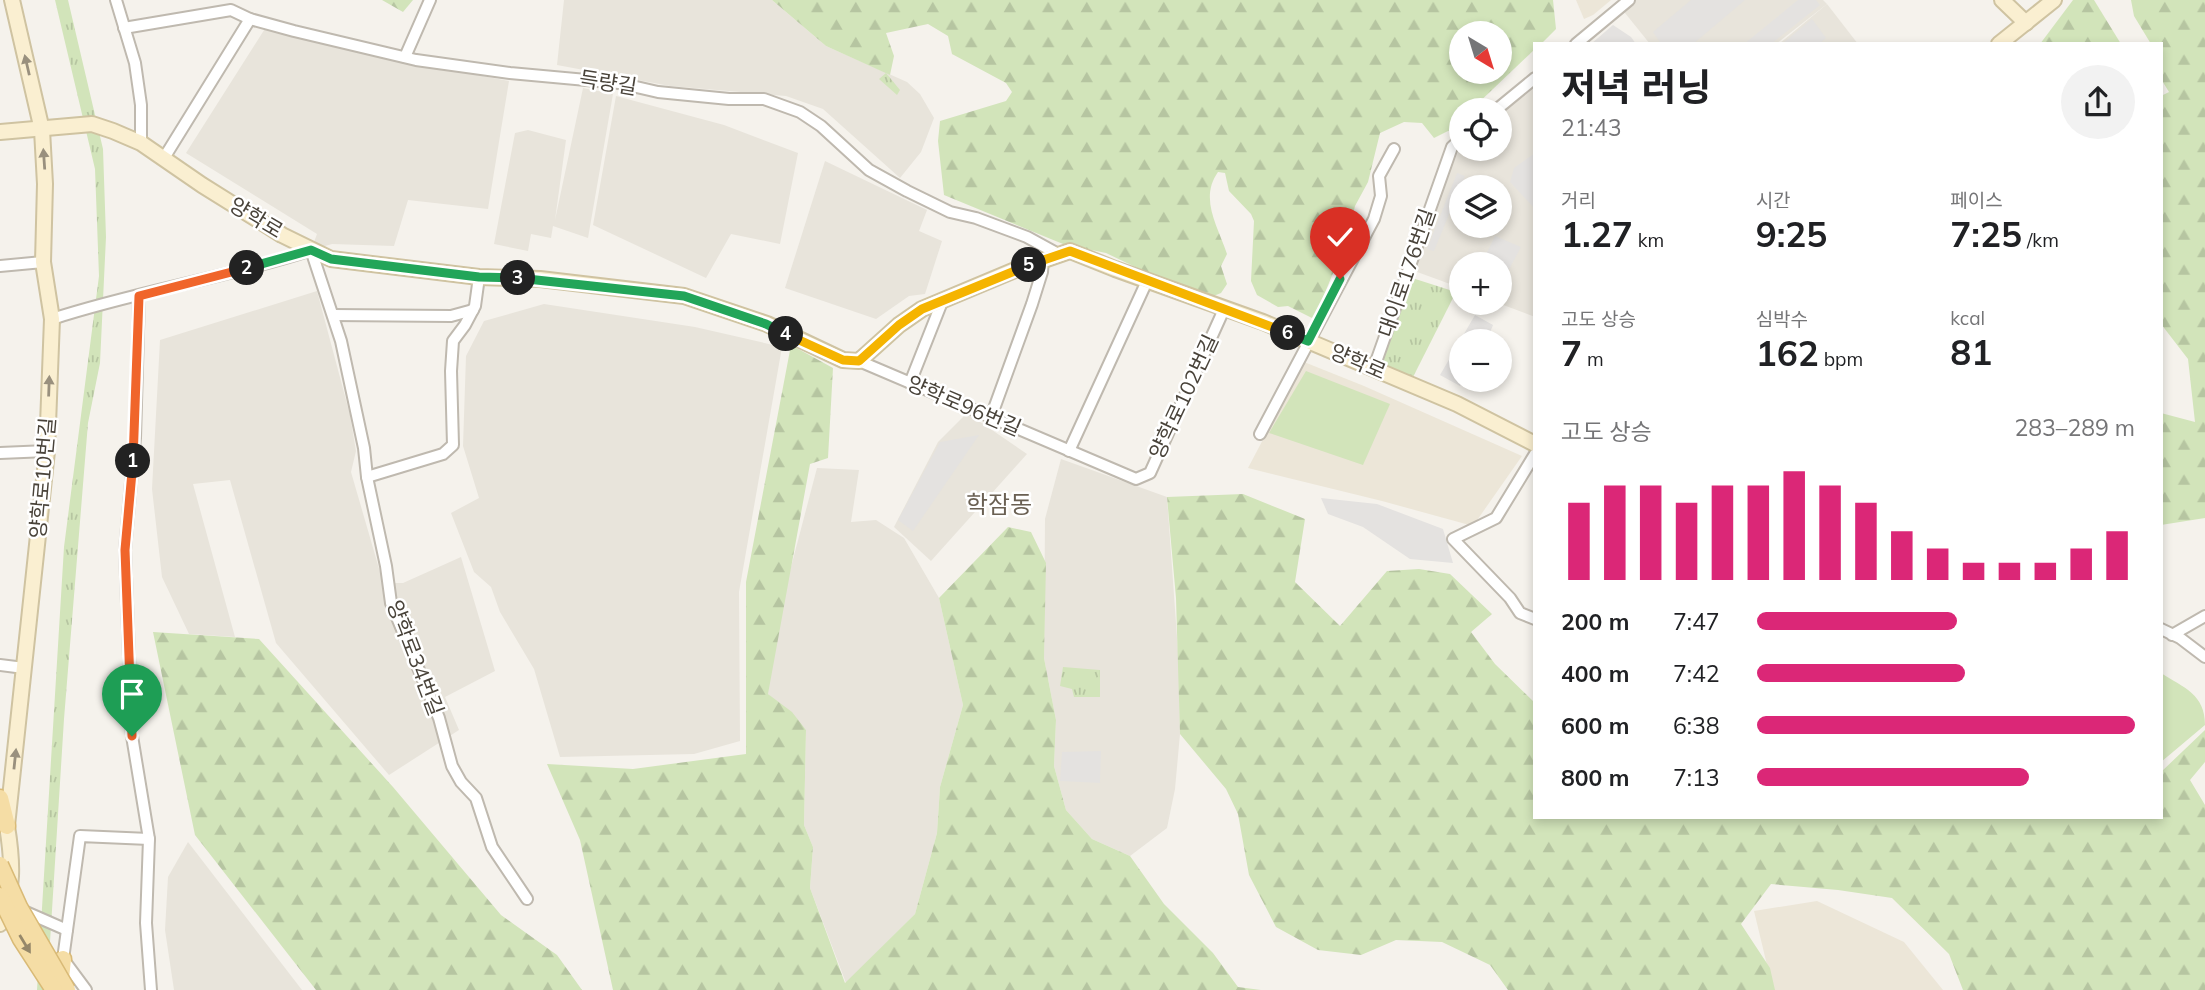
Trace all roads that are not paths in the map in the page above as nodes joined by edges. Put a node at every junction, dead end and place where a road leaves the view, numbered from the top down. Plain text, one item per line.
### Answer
1 (12, 0) edge
2 (116, 0) edge
3 (217, 0) edge
4 (430, 0) edge
5 (1629, 0) edge
6 (2002, 0) edge
7 (2054, 0) edge
8 (224, 11) junction
9 (250, 19) junction
10 (2025, 23) junction
11 (124, 28) junction
12 (1578, 42) edge
13 (2001, 42) edge
14 (405, 57) junction
15 (1533, 80) edge
16 (1511, 98) edge
17 (42, 130) junction
18 (0, 132) edge
19 (141, 143) junction
20 (1394, 149) dead end
21 (1449, 155) edge
22 (164, 158) junction
23 (311, 250) junction
24 (1058, 254) junction
25 (1043, 259) junction
26 (43, 262) junction
27 (0, 266) edge
28 (479, 277) junction
29 (1147, 281) junction
30 (139, 296) junction
31 (942, 302) junction
32 (1225, 307) junction
33 (473, 310) junction
34 (333, 315) junction
35 (52, 319) junction
36 (1308, 341) junction
37 (859, 361) junction
38 (1371, 369) junction
39 (910, 383) junction
40 (991, 417) junction
41 (1260, 434) dead end
42 (1533, 443) edge
43 (47, 451) junction
44 (1069, 451) junction
45 (0, 453) edge
46 (1533, 457) edge
47 (367, 477) junction
48 (1136, 479) joint
49 (2205, 616) edge
50 (1533, 618) edge
51 (2163, 630) edge
52 (2172, 635) junction
53 (2205, 657) edge
54 (0, 665) edge
55 (24, 668) junction
56 (0, 798) edge
57 (9, 834) junction
58 (149, 839) junction
59 (0, 854) edge
60 (0, 865) edge
61 (527, 899) dead end
62 (3, 903) edge
63 (0, 925) edge
64 (67, 930) junction
65 (63, 959) junction
66 (149, 987) edge
67 (54, 990) edge
68 (60, 990) edge
69 (68, 990) edge
70 (86, 990) edge

17 -> 1 street, 양학로10번길
2 - 11 street
3 - 8 street
4 - 14 street
5 - 12 street
6 - 10 street
7 - 10 street
8 - 9 street, 득량길
8 - 11 street, 득량길
9 - 14 street, 득량길
9 - 22 street
10 - 13 street
11 - 19 street
14 - 24 street, 득량길
15 - 16 street
17 - 18 street, 양학로
17 - 19 street, 양학로
26 -> 17 street, 양학로10번길
19 - 22 street, 양학로
20 - 36 street
21 - 38 street, 대이로176번길
22 - 23 street, 양학로
23 - 28 street, 양학로
23 - 30 street
23 - 34 street, 양학로34번길
24 - 25 street, 양학로
24 - 29 street, 양학로
25 - 31 street, 양학로
25 - 40 street
26 - 27 street
26 - 35 street, 양학로10번길
28 - 33 street
28 - 37 street, 양학로
29 - 32 street, 양학로
29 - 44 street
30 - 35 street
30 - 58 street
31 - 37 street, 양학로
31 - 39 street
32 - 36 street, 양학로
32 - 48 street, 양학로102번길
33 - 34 street
33 - 47 street
34 - 47 street, 양학로34번길
43 -> 35 street, 양학로10번길
36 - 38 street, 양학로
36 - 41 street
37 - 39 street, 양학로96번길
38 - 42 street, 양학로
39 - 40 street, 양학로96번길
40 - 44 street, 양학로96번길
43 - 45 street
43 - 55 street, 양학로10번길
44 - 48 street, 양학로96번길
46 - 50 street
47 - 61 street, 양학로34번길
49 - 52 street
51 - 52 street
52 - 53 street
54 - 55 street
57 -> 55 street, 양학로10번길
56 - 57 main road
57 - 59 street
57 - 62 street, 양학로10번길
58 - 64 street
58 - 66 street
60 - 69 main road, bridge
62 - 63 street, 양학로10번길
62 - 64 street
62 -> 67 main road, bridge
64 - 65 street
65 - 68 main road
65 - 70 street

